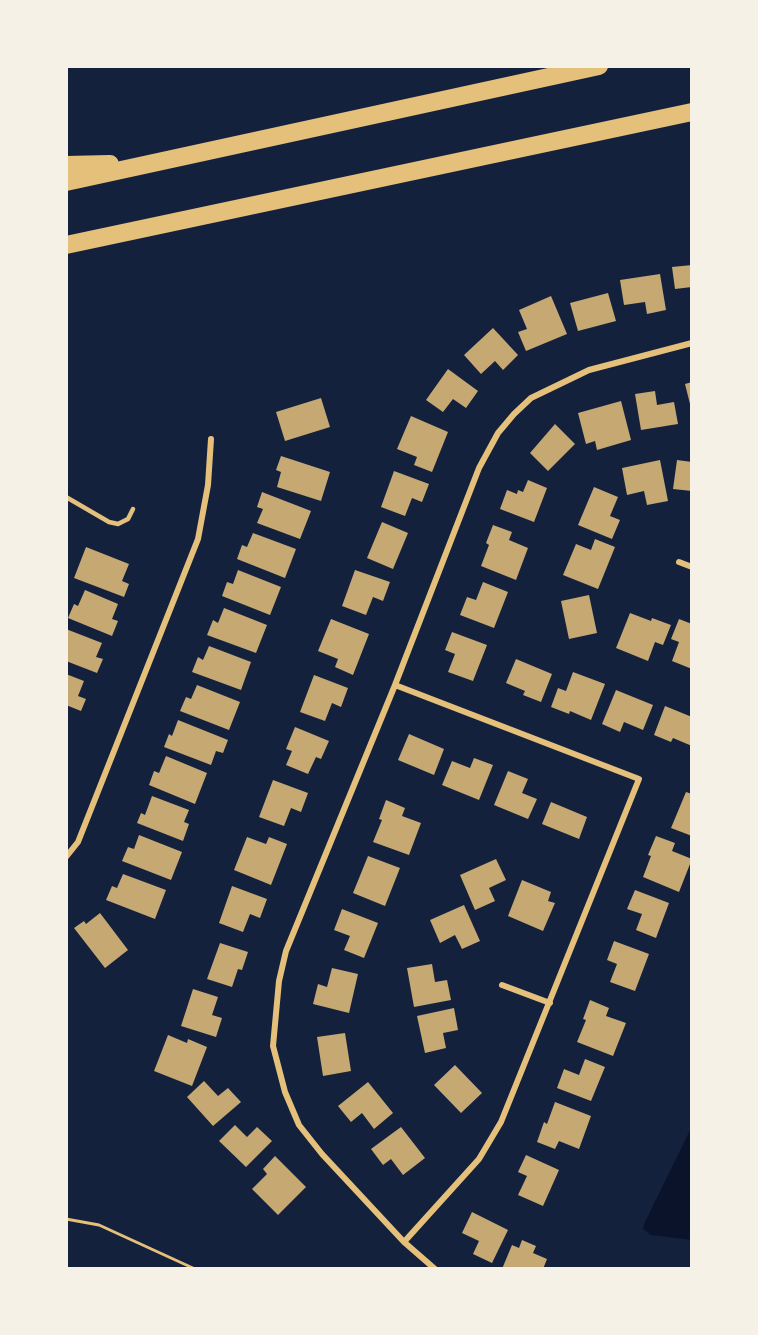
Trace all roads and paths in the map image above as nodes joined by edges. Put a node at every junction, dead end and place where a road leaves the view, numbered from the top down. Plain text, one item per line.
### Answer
1 (599, 66) edge
2 (692, 112) edge
3 (151, 164) junction
4 (66, 165) edge
5 (66, 182) edge
6 (66, 245) edge
7 (692, 343) edge
8 (211, 439) dead end
9 (66, 497) edge
10 (133, 509) dead end
11 (679, 562) dead end
12 (692, 567) edge
13 (394, 685) junction
14 (66, 857) edge
15 (502, 985) dead end
16 (550, 1003) junction
17 (66, 1218) edge
18 (404, 1242) junction
19 (195, 1269) edge
20 (435, 1269) edge

1 - 3 highway
2 - 6 highway
3 - 4 highway
3 - 5 highway
7 - 13 street
8 - 14 street
9 - 10 lane
11 - 12 street
13 - 16 street
13 - 18 street
15 - 16 street
16 - 18 street
17 - 19 path
18 - 20 street

